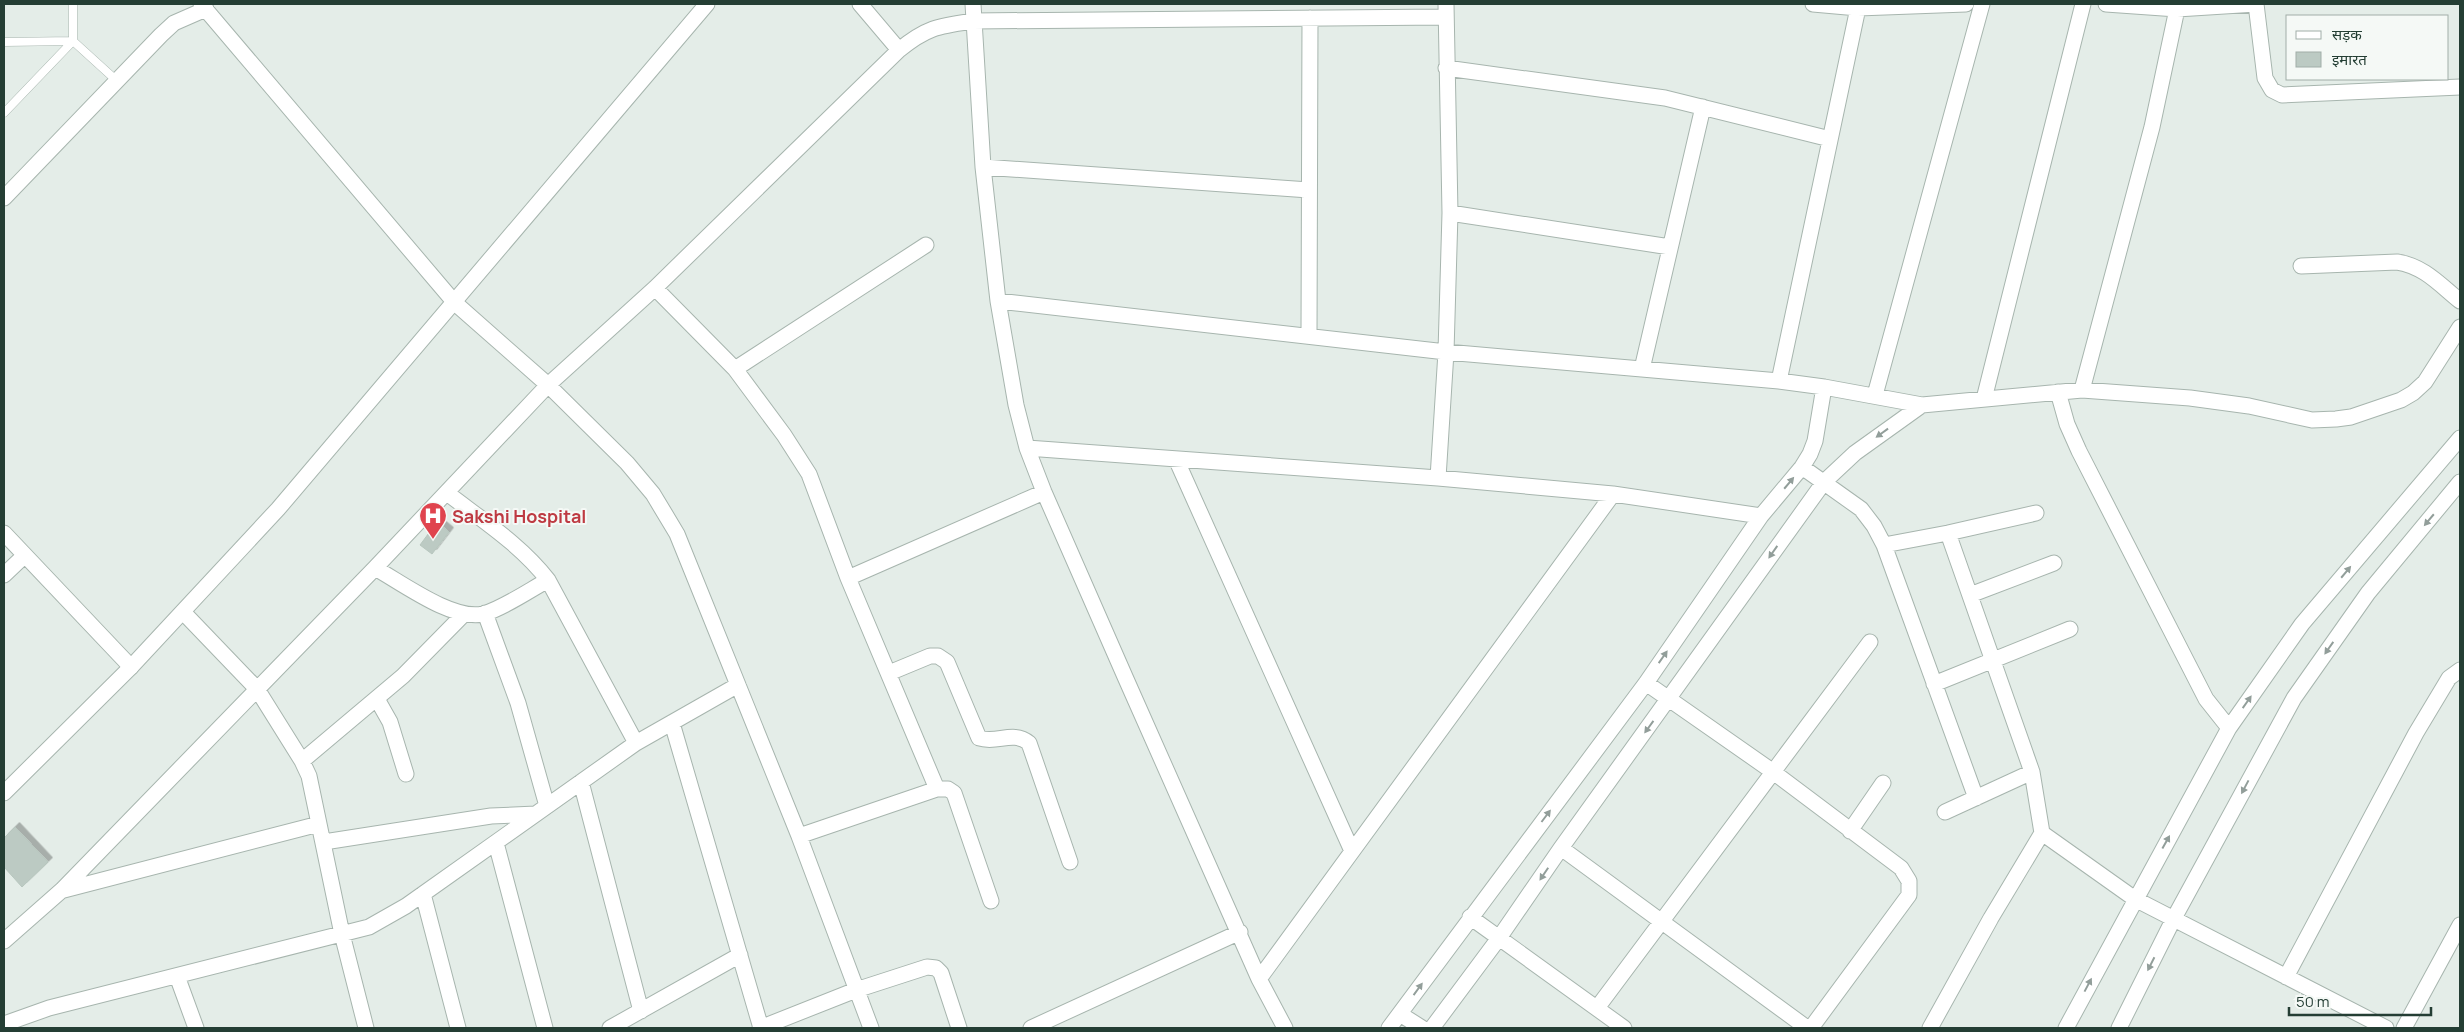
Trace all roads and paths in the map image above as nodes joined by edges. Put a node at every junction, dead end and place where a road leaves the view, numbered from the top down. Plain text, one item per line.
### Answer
1 (73, 4) edge
2 (707, 4) edge
3 (860, 4) edge
4 (974, 4) edge
5 (1821, 4) edge
6 (1966, 4) edge
7 (1982, 4) edge
8 (2083, 4) edge
9 (2106, 4) edge
10 (2256, 4) edge
11 (204, 6) edge
12 (1858, 8) junction
13 (2177, 9) junction
14 (1446, 10) edge
15 (1310, 18) junction
16 (973, 21) junction
17 (4, 42) edge
18 (73, 42) junction
19 (899, 50) junction
20 (1446, 68) junction
21 (117, 81) junction
22 (2460, 87) edge
23 (1703, 107) junction
24 (4, 113) edge
25 (1830, 139) junction
26 (983, 167) junction
27 (1310, 190) junction
28 (4, 198) edge
29 (1450, 214) junction
30 (926, 245) dead end
31 (1670, 247) junction
32 (2301, 266) dead end
33 (654, 288) junction
34 (998, 301) junction
35 (2460, 301) edge
36 (455, 303) junction
37 (2460, 327) edge
38 (1309, 336) junction
39 (1446, 352) junction
40 (734, 369) junction
41 (1642, 369) junction
42 (1779, 381) junction
43 (548, 386) junction
44 (1824, 386) junction
45 (2082, 390) junction
46 (2058, 392) junction
47 (1875, 396) junction
48 (1984, 399) junction
49 (1922, 405) junction
50 (2460, 438) edge
51 (1027, 448) junction
52 (1176, 459) junction
53 (1802, 467) junction
54 (1438, 478) junction
55 (1824, 482) junction
56 (2460, 482) edge
57 (1044, 492) junction
58 (447, 493) junction
59 (1613, 494) junction
60 (2036, 513) dead end
61 (1761, 516) junction
62 (4, 533) edge
63 (1948, 533) junction
64 (1884, 545) junction
65 (24, 556) junction
66 (2054, 563) dead end
67 (375, 568) junction
68 (4, 575) edge
69 (848, 578) junction
70 (548, 580) junction
71 (1970, 595) junction
72 (182, 612) junction
73 (485, 613) junction
74 (463, 614) junction
75 (2070, 629) dead end
76 (1870, 642) dead end
77 (1993, 661) junction
78 (131, 667) junction
79 (2460, 670) edge
80 (889, 673) junction
81 (1646, 682) junction
82 (1934, 684) junction
83 (738, 686) junction
84 (257, 689) junction
85 (377, 699) junction
86 (1670, 699) junction
87 (672, 723) junction
88 (2229, 728) junction
89 (636, 744) junction
90 (302, 761) junction
91 (1772, 771) junction
92 (2032, 772) junction
93 (406, 774) dead end
94 (582, 782) junction
95 (1884, 783) dead end
96 (936, 789) junction
97 (4, 793) edge
98 (1976, 798) junction
99 (542, 810) junction
100 (1945, 812) dead end
101 (320, 824) junction
102 (1850, 831) junction
103 (2042, 833) junction
104 (799, 836) junction
105 (324, 842) junction
106 (496, 843) junction
107 (1561, 848) junction
108 (1352, 851) junction
109 (1070, 862) dead end
110 (62, 890) junction
111 (423, 894) junction
112 (2135, 899) junction
113 (990, 901) dead end
114 (1470, 917) junction
115 (2173, 920) junction
116 (1662, 921) junction
117 (2460, 925) edge
118 (1240, 932) junction
119 (342, 934) junction
120 (1500, 938) junction
121 (4, 941) edge
122 (2456, 945) edge
123 (740, 955) junction
124 (177, 976) junction
125 (2286, 977) junction
126 (1259, 978) junction
127 (856, 990) junction
128 (1597, 1008) junction
129 (641, 1011) junction
130 (1400, 1014) junction
131 (4, 1024) edge
132 (196, 1028) edge
133 (366, 1028) edge
134 (458, 1028) edge
135 (545, 1028) edge
136 (610, 1028) edge
137 (761, 1028) edge
138 (871, 1028) edge
139 (960, 1028) edge
140 (1031, 1028) edge
141 (1285, 1028) edge
142 (1389, 1028) edge
143 (1422, 1028) edge
144 (1432, 1028) edge
145 (1624, 1028) edge
146 (1807, 1028) edge
147 (1811, 1028) edge
148 (1930, 1028) edge
149 (2066, 1028) edge
150 (2119, 1028) edge
151 (2386, 1028) edge
152 (2404, 1028) edge

1 - 18 lane
2 - 36 street
3 - 19 street
4 - 16 street
5 - 12 street
6 - 12 street
7 - 47 street
8 - 48 street
9 - 13 street
10 - 13 street
10 - 22 street
11 - 21 street
11 - 36 street
12 - 25 street
13 - 45 street
14 - 15 street
14 - 20 street
15 - 16 street
15 - 27 street
16 - 19 street
16 - 26 street
17 - 18 lane
18 - 21 lane
18 - 24 lane
19 - 33 street
20 - 23 street
20 - 29 street
21 - 28 street
23 - 25 street
23 - 31 street
25 - 42 street
26 - 27 street
26 - 34 street
27 - 38 street
29 - 31 street
29 - 39 street
30 - 40 street
31 - 41 street
32 - 35 street
33 - 40 street
33 - 43 street
34 - 38 street
34 - 51 street
36 - 43 street
36 - 72 street
37 - 45 street
38 - 39 street
39 - 41 street
39 - 54 street
40 - 69 street
41 - 42 street
42 - 44 street
43 - 58 street
43 - 83 street
44 - 47 street
44 - 53 street
45 - 46 street
46 - 48 street
46 - 88 street
47 - 49 street
48 - 49 street
49 -> 55 street
88 -> 50 street
51 - 52 street
51 - 57 street
52 - 54 street
52 - 108 street
53 - 55 street
61 -> 53 street
54 - 59 street
55 - 64 street
55 -> 86 street
56 -> 115 street
57 - 69 street
57 - 118 street
58 - 67 street
58 - 70 street
59 - 61 street
59 - 108 street
60 - 63 street
81 -> 61 street
62 - 65 street
63 - 64 street
63 - 71 street
64 - 82 street
65 - 68 street
65 - 78 street
66 - 71 street
67 - 74 street
67 - 84 street
69 - 80 street
70 - 73 street
70 - 89 street
71 - 77 street
72 - 78 street
72 - 84 street
73 - 74 street
73 - 99 street
74 - 85 street
75 - 77 street
76 - 91 street
77 - 82 street
77 - 92 street
78 - 97 street
79 - 125 street
80 - 96 street
80 - 109 street
81 - 86 street
114 -> 81 street
82 - 98 street
83 - 87 street
83 - 104 street
84 - 90 street
84 - 110 street
85 - 90 street
85 - 93 street
86 - 91 street
86 -> 107 street
87 - 89 street
87 - 123 street
112 -> 88 street
89 - 94 street
90 - 101 street
91 - 102 street
91 - 116 street
92 - 98 street
92 - 103 street
94 - 99 street
94 - 129 street
95 - 102 street
96 - 104 street
96 - 113 street
98 - 100 street
99 - 105 street
99 - 106 street
101 - 105 street
101 - 110 street
102 - 147 street
103 - 112 street
103 - 148 street
104 - 127 street
105 - 119 street
106 - 111 street
106 - 135 street
107 - 116 street
107 -> 120 street
108 - 126 street
110 - 121 street
111 - 119 street
111 - 134 street
112 - 115 street
149 -> 112 street
114 - 120 street
130 -> 114 street
115 - 125 street
115 -> 150 street
116 - 128 street
116 - 146 street
117 - 122 street
118 - 126 street
118 - 140 street
119 - 124 street
119 - 133 street
120 - 128 street
120 - 144 street
122 - 152 street
123 - 129 street
123 - 137 street
124 - 131 street
124 - 132 street
125 - 151 street
126 - 141 street
127 - 137 street
127 - 138 street
127 - 139 street
128 - 145 street
129 - 136 street
130 - 142 street
130 - 143 street

